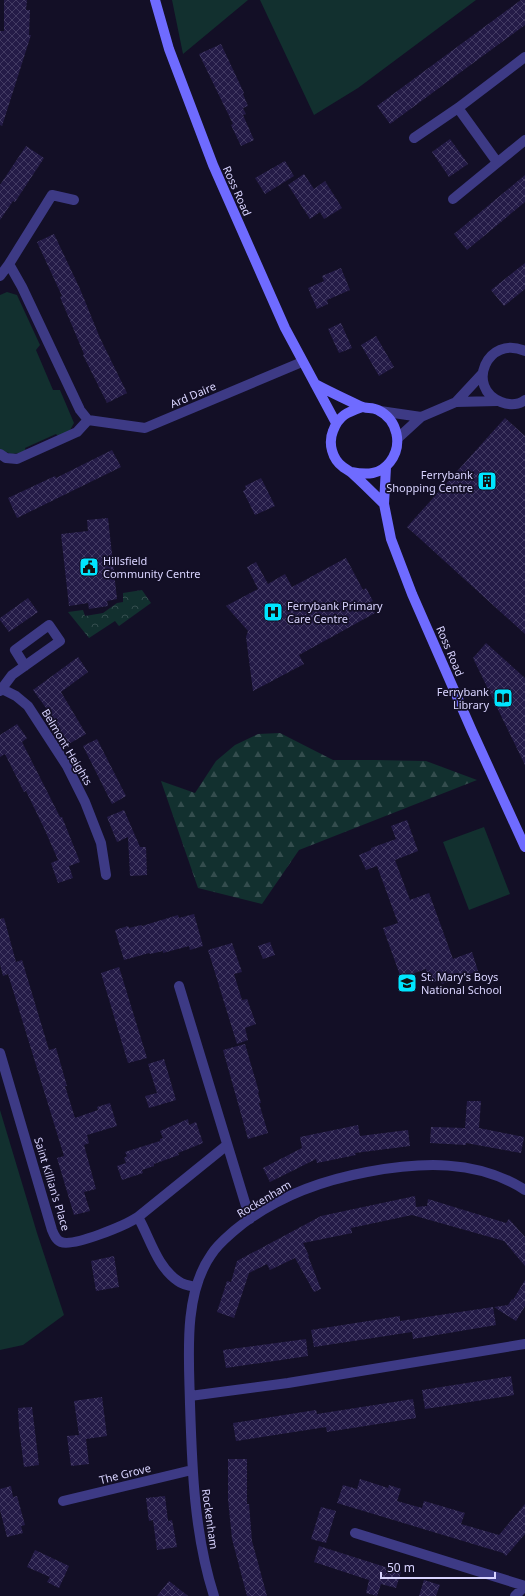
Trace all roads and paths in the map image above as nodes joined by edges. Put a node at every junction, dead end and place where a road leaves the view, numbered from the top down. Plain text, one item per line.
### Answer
1 (154, 0) edge
2 (524, 61) edge
3 (458, 108) junction
4 (414, 138) dead end
5 (525, 140) edge
6 (497, 162) junction
7 (453, 199) dead end
8 (74, 200) dead end
9 (3, 271) edge
10 (525, 351) edge
11 (302, 362) junction
12 (483, 373) junction
13 (316, 384) junction
14 (525, 400) edge
15 (497, 401) junction
16 (456, 402) junction
17 (362, 407) junction
18 (380, 411) junction
19 (421, 417) junction
20 (88, 420) junction
21 (336, 423) junction
22 (398, 438) junction
23 (0, 454) edge
24 (386, 467) junction
25 (351, 472) junction
26 (384, 504) junction
27 (25, 666) dead end
28 (1, 690) edge
29 (525, 847) edge
30 (106, 876) dead end
31 (179, 986) dead end
32 (0, 1053) edge
33 (227, 1145) junction
34 (525, 1190) edge
35 (138, 1217) junction
36 (250, 1219) junction
37 (196, 1287) junction
38 (525, 1344) edge
39 (190, 1396) junction
40 (192, 1470) junction
41 (64, 1501) dead end
42 (355, 1533) dead end
43 (525, 1586) edge
44 (214, 1596) edge
45 (514, 1596) edge

1 - 11 main road, Ross Road
2 - 3 street
3 - 4 street
3 - 6 street
5 - 6 street
6 - 7 street
8 - 9 street
9 - 20 street
10 - 12 street
11 - 13 main road, Ross Road
11 - 20 street, Ard Daire
12 - 15 street
12 - 16 street
13 - 17 main road
13 - 21 main road, Ross Road
14 - 15 street
15 - 16 street
16 - 19 street
17 - 18 main road
17 - 21 main road
18 - 19 street
18 - 22 main road
19 - 22 street
20 - 23 street
21 - 25 main road
22 - 24 main road
24 - 25 main road
24 - 26 main road, Ross Road
25 - 26 main road
26 - 29 main road, Ross Road
27 - 28 street, Belmont Heights
28 - 30 street, Belmont Heights
31 - 33 street
32 - 35 street, Saint Killian's Place
33 - 35 street, Saint Killian's Place
33 - 36 street
34 - 36 street, Rockenham
35 - 37 street
36 - 37 street, Rockenham
37 - 39 street, Rockenham
38 - 39 street
39 - 40 street, Rockenham
40 - 41 street, The Grove
40 - 44 street, Rockenham
42 - 43 street
43 - 45 street

